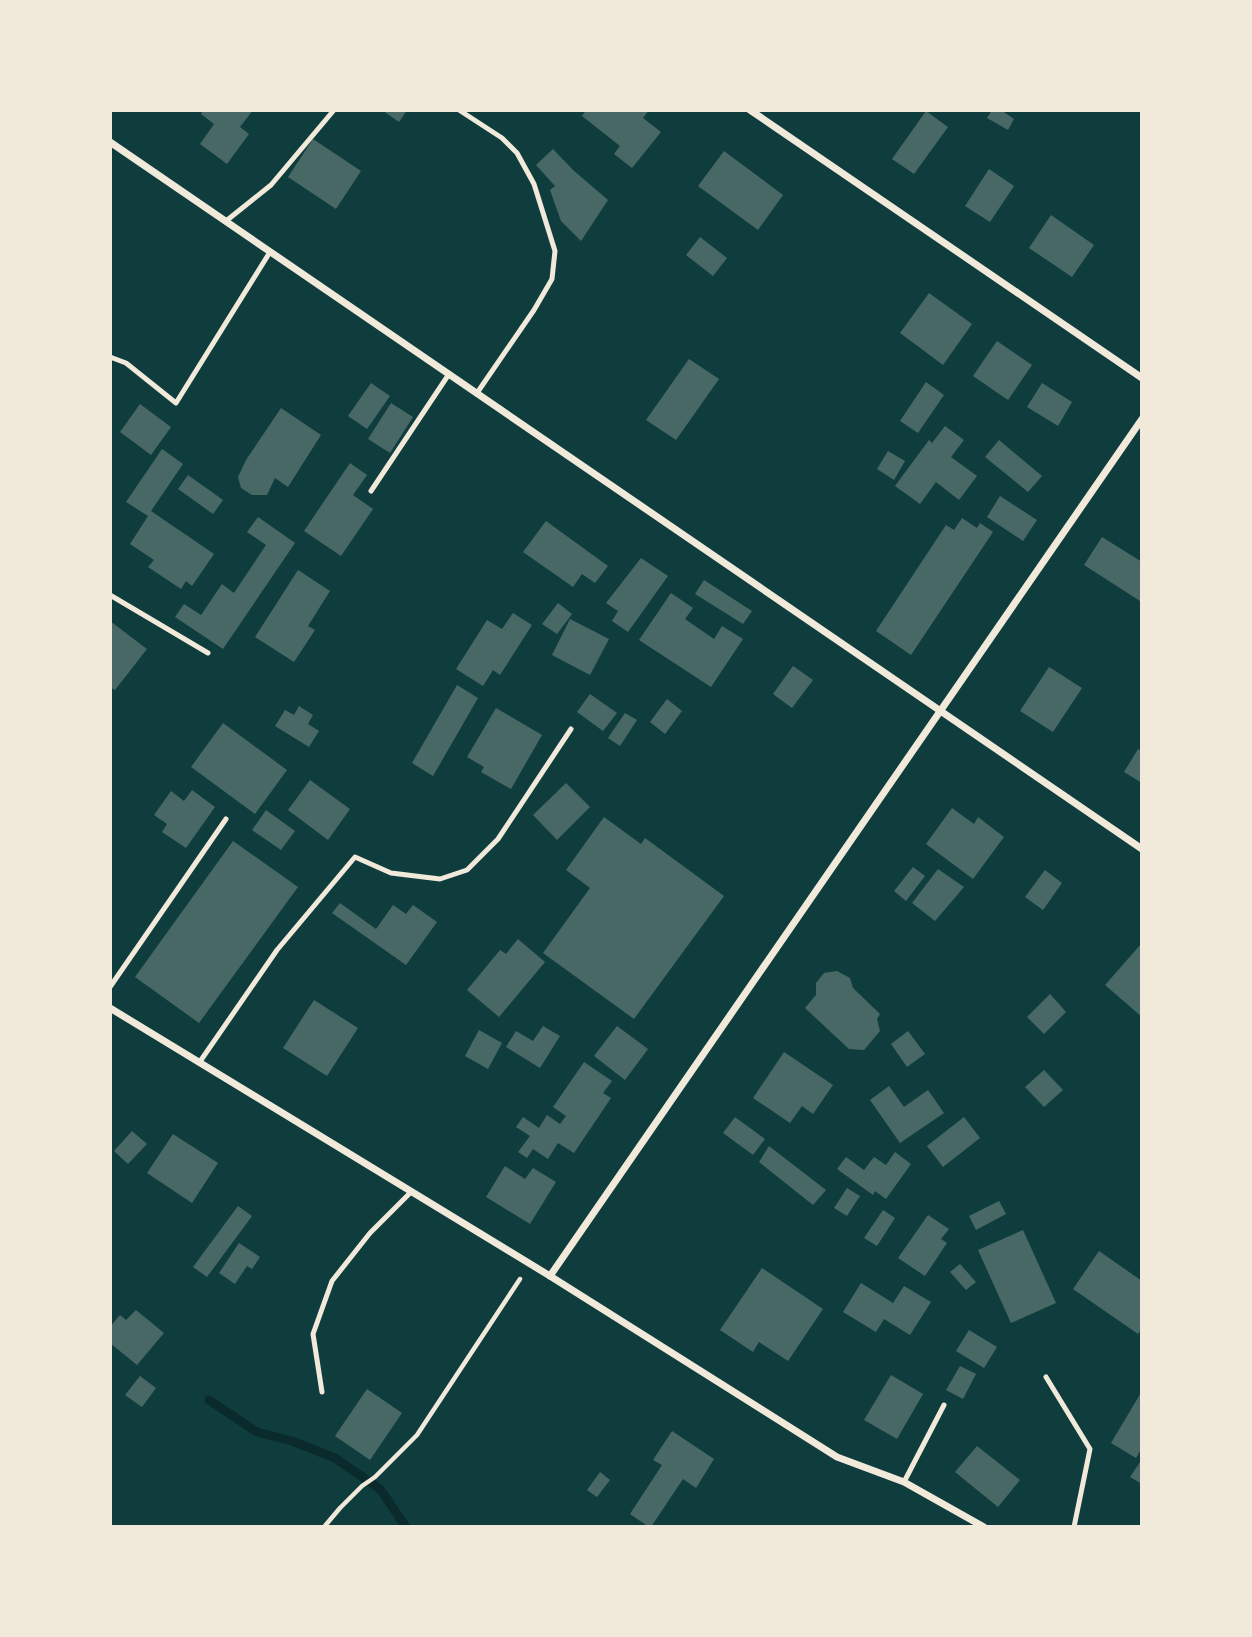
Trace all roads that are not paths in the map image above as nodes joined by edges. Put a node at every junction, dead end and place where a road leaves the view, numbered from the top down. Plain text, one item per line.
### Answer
1 (334, 110) edge
2 (459, 110) edge
3 (750, 110) edge
4 (110, 142) edge
5 (226, 221) junction
6 (270, 252) junction
7 (110, 357) edge
8 (449, 374) junction
9 (1142, 378) edge
10 (477, 393) junction
11 (1142, 419) edge
12 (371, 491) dead end
13 (110, 596) edge
14 (208, 653) dead end
15 (939, 710) junction
16 (571, 729) dead end
17 (226, 819) dead end
18 (1142, 849) edge
19 (110, 987) edge
20 (110, 1008) edge
21 (199, 1063) junction
22 (411, 1192) junction
23 (550, 1276) junction
24 (1046, 1377) dead end
25 (322, 1392) dead end
26 (944, 1405) dead end
27 (904, 1482) junction
28 (984, 1527) edge
29 (1073, 1527) edge

1 - 5 lane
2 - 10 lane
3 - 9 street
4 - 5 street
5 - 6 street
6 - 7 lane
6 - 8 street
8 - 10 street
8 - 12 lane
10 - 15 street
11 - 15 street
13 - 14 lane
15 - 18 street
15 - 23 street
16 - 21 lane
17 - 19 lane
20 - 21 street
21 - 22 street
22 - 23 street
22 - 25 lane
23 - 27 street
24 - 29 lane
26 - 27 lane
27 - 28 street

